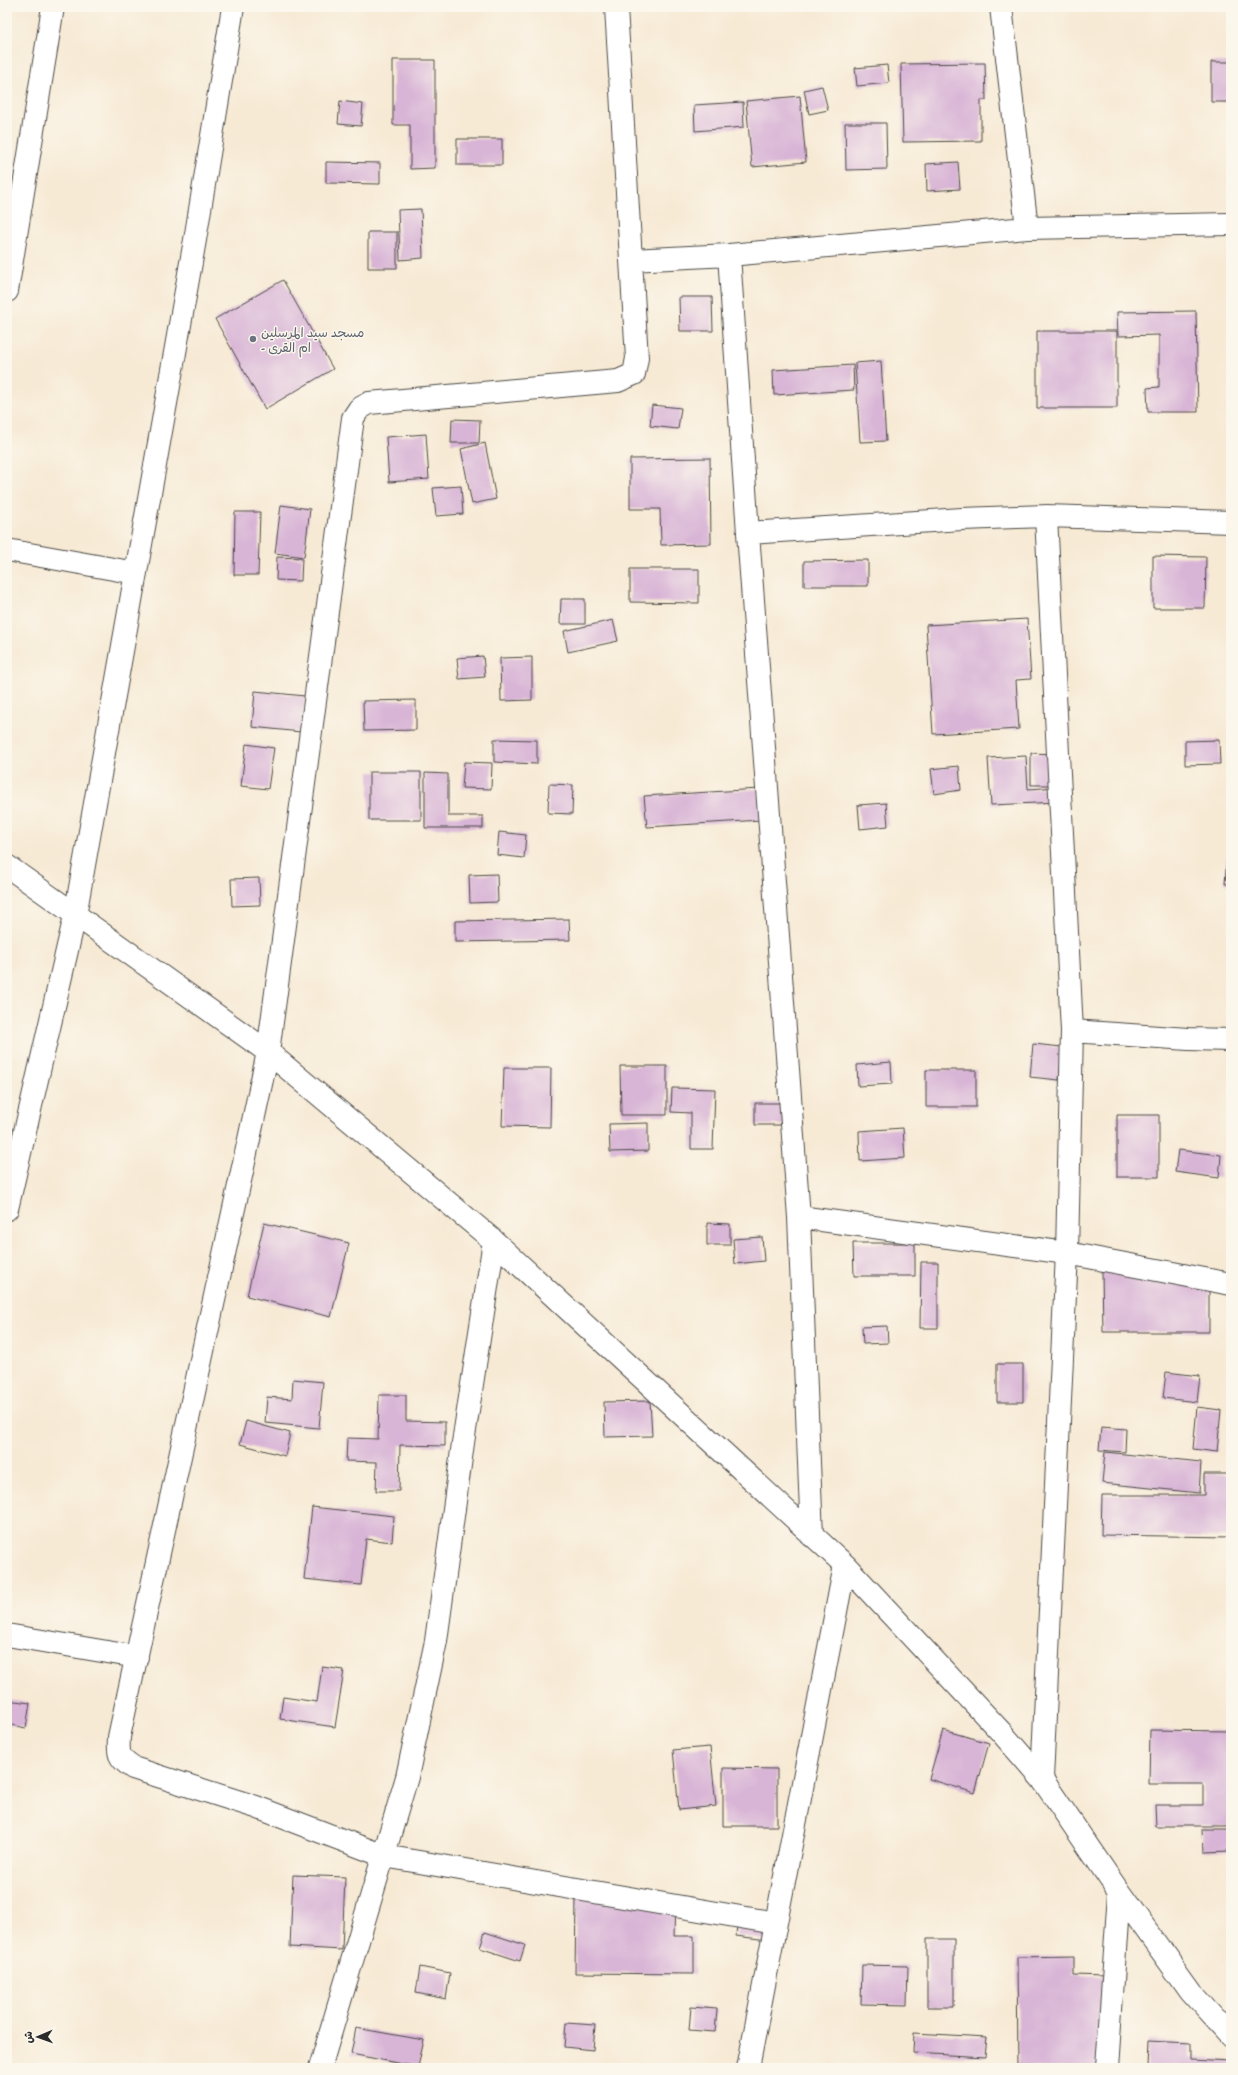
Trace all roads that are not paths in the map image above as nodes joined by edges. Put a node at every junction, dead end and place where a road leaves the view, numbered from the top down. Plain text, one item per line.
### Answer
1 (53, 7) edge
2 (233, 7) edge
3 (616, 7) edge
4 (1000, 7) edge
5 (1231, 224) edge
6 (1026, 228) junction
7 (729, 256) junction
8 (632, 260) junction
9 (7, 291) edge
10 (1046, 516) junction
11 (1231, 522) edge
12 (748, 533) junction
13 (7, 550) edge
14 (136, 574) junction
15 (7, 866) edge
16 (75, 916) junction
17 (1072, 1030) junction
18 (1231, 1040) edge
19 (268, 1052) junction
20 (7, 1209) edge
21 (799, 1217) junction
22 (494, 1241) junction
23 (1067, 1253) junction
24 (1231, 1284) edge
25 (812, 1536) junction
26 (845, 1565) junction
27 (7, 1635) edge
28 (137, 1656) junction
29 (1042, 1778) junction
30 (384, 1856) junction
31 (1119, 1892) junction
32 (776, 1923) junction
33 (1231, 2036) edge
34 (320, 2068) edge
35 (748, 2068) edge
36 (1107, 2068) edge

1 - 9 street
2 - 14 street
3 - 8 street
4 - 6 street
5 - 6 street
6 - 7 street
7 - 8 street
7 - 12 street
8 - 19 street
10 - 11 street
10 - 12 street
10 - 17 street
12 - 21 street
13 - 14 street
14 - 16 street
15 - 16 street
16 - 19 street
16 - 20 street
17 - 18 street
17 - 23 street
19 - 22 street
19 - 28 street
21 - 23 street
21 - 25 street
22 - 25 street
22 - 30 street
23 - 24 street
23 - 29 street
25 - 26 street
26 - 29 street
26 - 32 street
27 - 28 street
28 - 30 street
29 - 31 street
30 - 32 street
30 - 34 street
31 - 33 street
31 - 36 street
32 - 35 street

